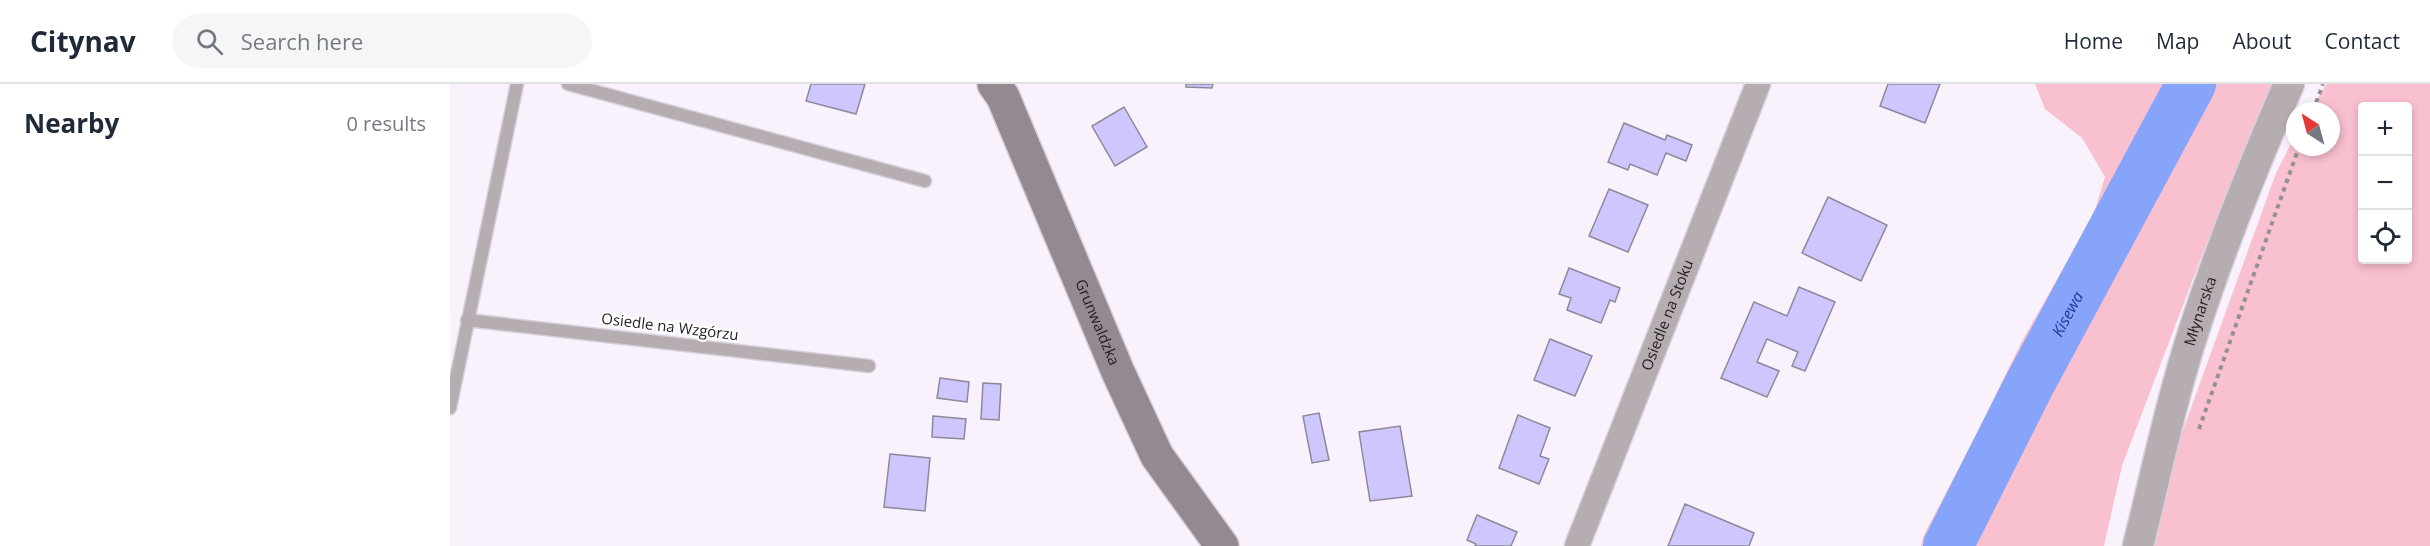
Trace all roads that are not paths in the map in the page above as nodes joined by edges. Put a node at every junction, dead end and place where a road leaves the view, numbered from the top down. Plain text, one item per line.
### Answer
1 (516, 84) edge
2 (568, 84) edge
3 (994, 84) edge
4 (1758, 84) edge
5 (2289, 84) edge
6 (926, 181) dead end
7 (467, 320) junction
8 (869, 366) dead end
9 (450, 408) edge
10 (1222, 546) edge
11 (1577, 546) edge
12 (2138, 546) edge

1 - 7 lane
2 - 6 lane
3 - 10 main road, Grunwaldzka
4 - 11 street, Osiedle na Stoku
5 - 12 street, Młynarska
7 - 8 lane, Osiedle na Wzgórzu
7 - 9 lane

